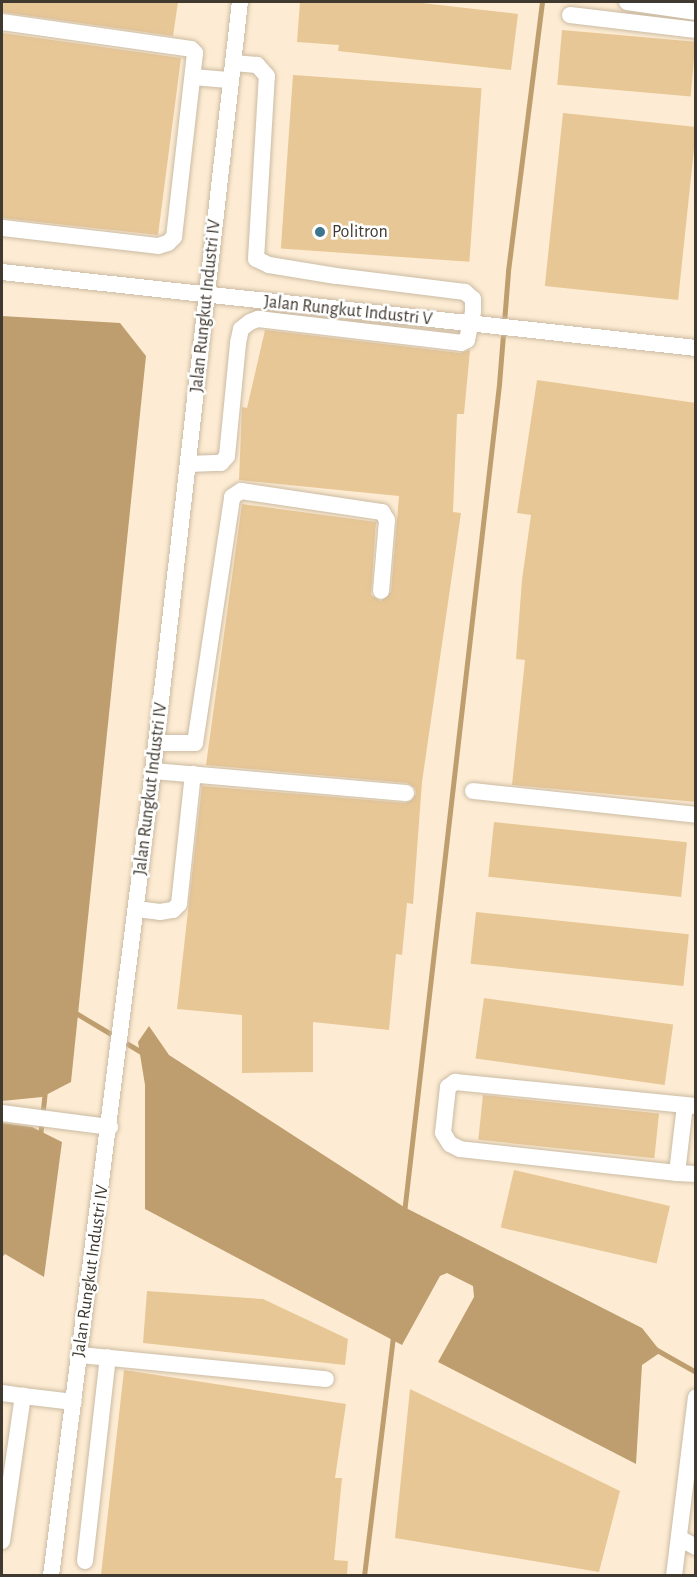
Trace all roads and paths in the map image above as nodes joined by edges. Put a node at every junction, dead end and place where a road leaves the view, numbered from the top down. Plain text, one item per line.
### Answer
1 (240, 2) edge
2 (627, 2) edge
3 (696, 12) edge
4 (570, 15) dead end
5 (2, 22) edge
6 (696, 30) edge
7 (233, 63) junction
8 (193, 76) junction
9 (231, 80) junction
10 (2, 228) edge
11 (2, 272) edge
12 (207, 295) junction
13 (470, 324) junction
14 (695, 344) edge
15 (188, 464) junction
16 (381, 591) dead end
17 (156, 743) junction
18 (153, 771) junction
19 (193, 774) junction
20 (473, 791) dead end
21 (406, 793) dead end
22 (696, 815) edge
23 (136, 909) junction
24 (690, 1106) edge
25 (2, 1113) edge
26 (110, 1127) junction
27 (677, 1173) junction
28 (696, 1174) edge
29 (80, 1355) junction
30 (108, 1357) junction
31 (326, 1379) dead end
32 (2, 1393) edge
33 (23, 1396) junction
34 (696, 1397) edge
35 (74, 1402) junction
36 (679, 1538) junction
37 (2, 1541) edge
38 (696, 1547) edge
39 (85, 1561) dead end
40 (51, 1575) edge
41 (674, 1575) edge

1 - 7 street, Jalan Rungkut Industri IV
2 - 3 street
4 - 6 street
5 - 8 street
7 - 9 street, Jalan Rungkut Industri IV
7 - 13 street
8 - 9 street
8 - 10 street
9 - 12 street, Jalan Rungkut Industri IV
11 - 12 street, Jalan Rungkut Industri V
12 - 13 street, Jalan Rungkut Industri V
12 - 15 street, Jalan Rungkut Industri IV
13 - 14 street, Jalan Rungkut Industri V
13 - 15 street
15 - 17 street, Jalan Rungkut Industri IV
16 - 17 street
17 - 18 street, Jalan Rungkut Industri IV
18 - 19 street
18 - 23 street, Jalan Rungkut Industri IV
19 - 21 street
19 - 23 street
20 - 22 street
23 - 26 street, Jalan Rungkut Industri IV
24 - 27 street
24 - 27 street
25 - 26 street
26 - 29 street, Jalan Rungkut Industri IV
27 - 28 street
29 - 30 street
29 - 35 street, Jalan Rungkut Industri IV
30 - 31 street
30 - 39 street
32 - 33 street
33 - 35 street
33 - 37 street
34 - 36 street
35 - 40 street, Jalan Rungkut Industri IV
36 - 38 street
36 - 41 street

